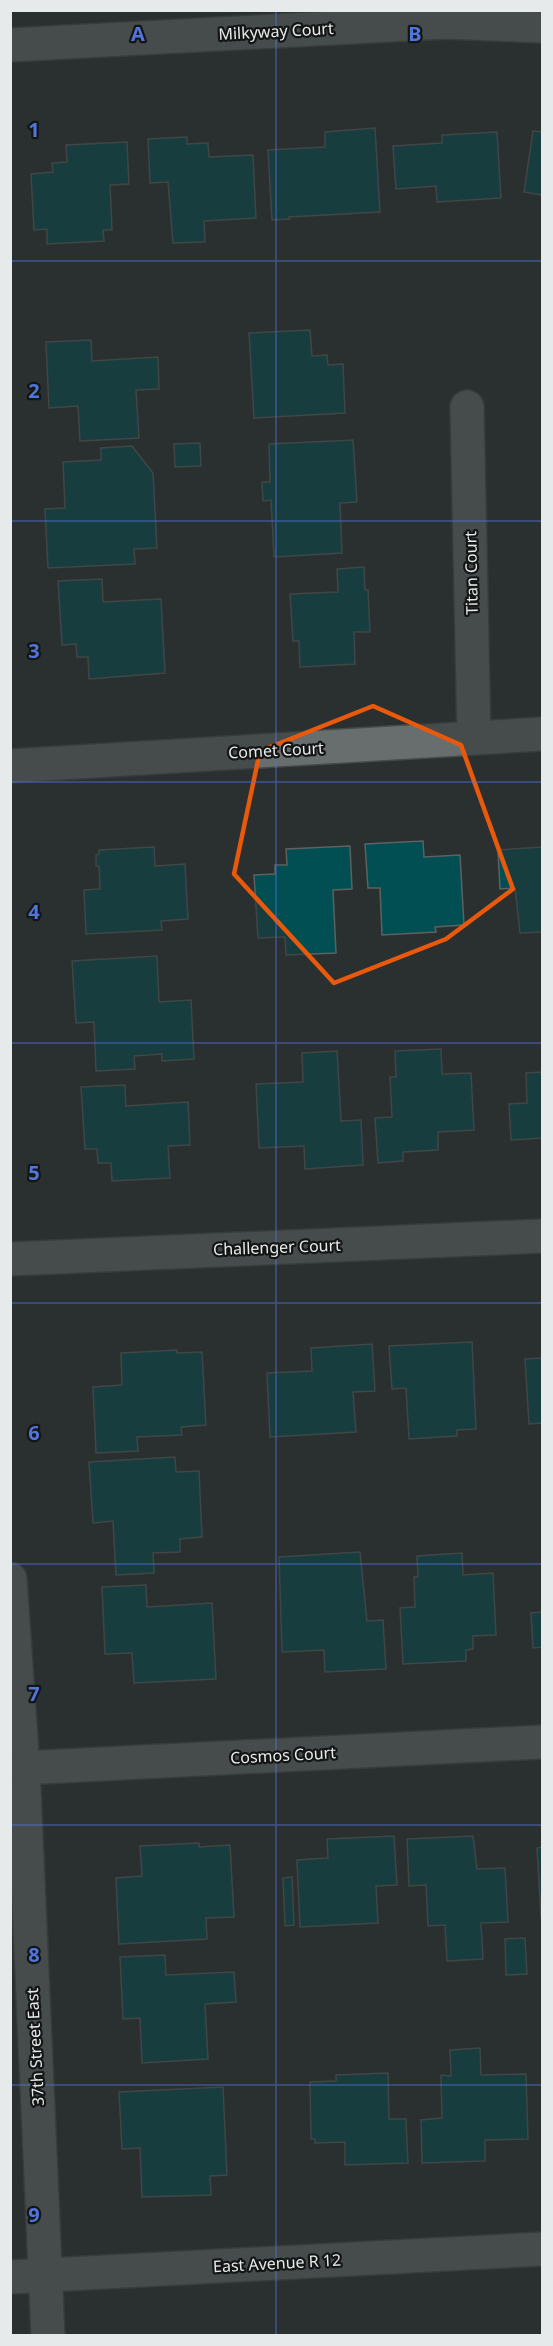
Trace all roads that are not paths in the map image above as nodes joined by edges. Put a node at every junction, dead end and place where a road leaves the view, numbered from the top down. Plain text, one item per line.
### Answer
1 (543, 26) edge
2 (10, 45) edge
3 (467, 407) dead end
4 (543, 734) edge
5 (474, 738) junction
6 (10, 766) edge
7 (543, 1236) edge
8 (10, 1258) edge
9 (10, 1579) edge
10 (543, 1742) edge
11 (22, 1768) junction
12 (543, 2249) edge
13 (46, 2275) junction
14 (10, 2277) edge
15 (48, 2336) edge

1 - 2 street, Milkyway Court
3 - 5 street, Titan Court
4 - 5 street, Comet Court
5 - 6 street, Comet Court
7 - 8 street, Challenger Court
9 - 11 street, 37th Street East
10 - 11 street, Cosmos Court
11 - 13 street, 37th Street East
12 - 13 street, East Avenue R 12
13 - 14 street, East Avenue R 12
13 - 15 street, 37th Street East

